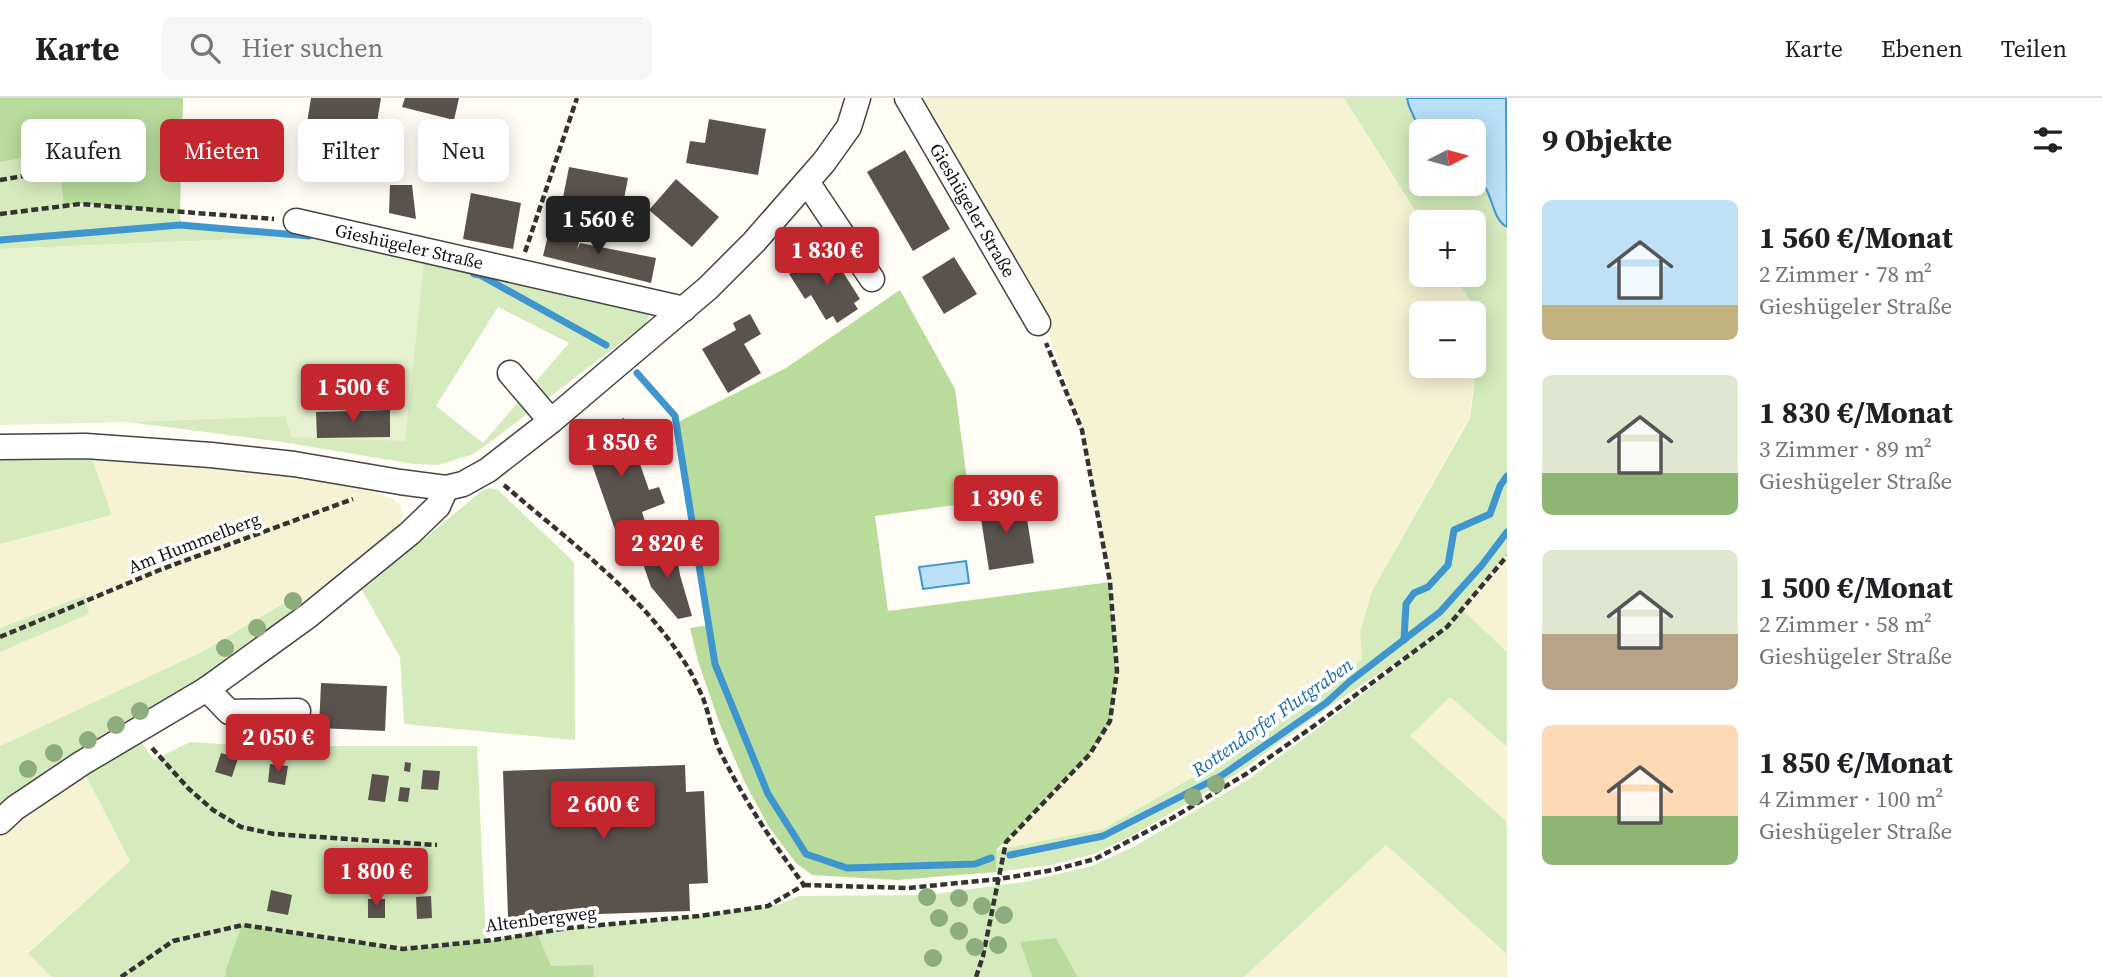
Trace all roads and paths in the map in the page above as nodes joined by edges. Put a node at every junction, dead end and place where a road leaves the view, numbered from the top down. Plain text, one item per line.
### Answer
1 (577, 98) edge
2 (858, 98) edge
3 (907, 98) edge
4 (21, 176) edge
5 (0, 180) edge
6 (807, 182) junction
7 (0, 214) edge
8 (296, 221) joint
9 (525, 252) dead end
10 (872, 279) dead end
11 (684, 309) junction
12 (1038, 323) joint
13 (510, 373) dead end
14 (551, 421) junction
15 (0, 447) edge
16 (488, 470) junction
17 (454, 486) junction
18 (362, 496) dead end
19 (1507, 556) edge
20 (0, 637) edge
21 (207, 689) junction
22 (298, 711) dead end
23 (139, 729) junction
24 (0, 822) edge
25 (437, 845) dead end
26 (999, 879) junction
27 (804, 885) junction
28 (121, 977) edge
29 (976, 977) edge

1 - 9 path
2 - 6 street
3 - 12 street, Gieshügeler Straße
4 - 5 path
6 - 10 street
6 - 11 street
7 - 8 path
8 - 11 street, Gieshügeler Straße
11 - 14 street
12 - 26 path
13 - 14 street
14 - 16 street
15 - 17 street
16 - 17 street
16 - 27 path
17 - 21 street
18 - 20 path, Am Hummelberg
19 - 26 path
21 - 22 street
21 - 23 street
23 - 24 street
23 - 25 path
26 - 27 path
26 - 29 path
27 - 28 path, Altenbergweg

